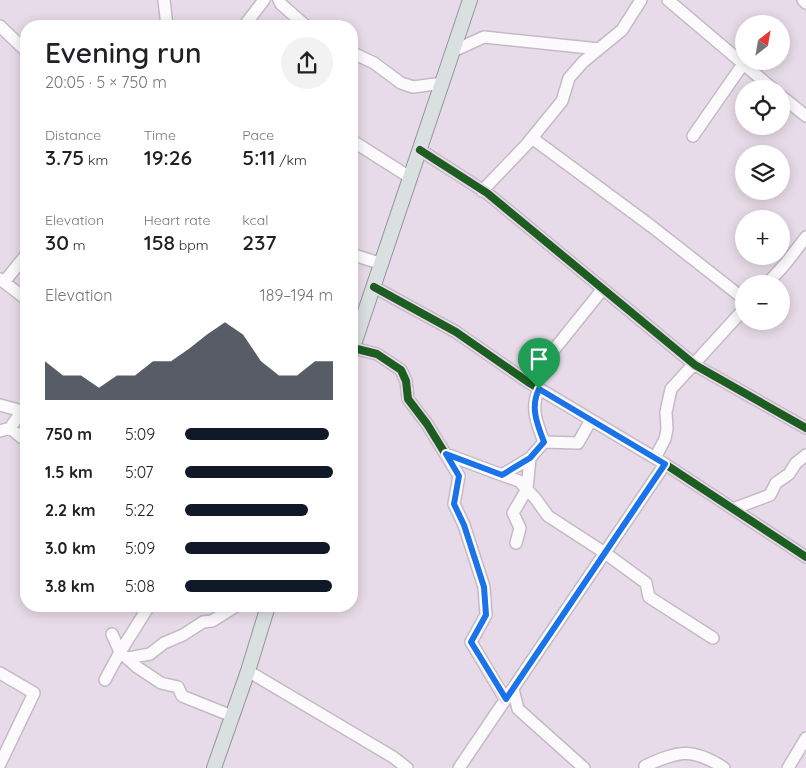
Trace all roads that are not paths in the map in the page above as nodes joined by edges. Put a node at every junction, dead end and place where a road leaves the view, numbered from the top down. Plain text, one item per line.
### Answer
1 (164, 0) edge
2 (264, 0) edge
3 (279, 0) edge
4 (470, 0) edge
5 (641, 0) edge
6 (668, 0) edge
7 (803, 0) edge
8 (806, 3) edge
9 (682, 4) edge
10 (166, 20) edge
11 (249, 20) edge
12 (299, 20) edge
13 (0, 26) edge
14 (20, 45) edge
15 (599, 49) junction
16 (453, 51) junction
17 (358, 55) edge
18 (735, 56) edge
19 (739, 70) edge
20 (750, 70) edge
21 (762, 80) edge
22 (443, 83) junction
23 (790, 103) edge
24 (806, 116) edge
25 (693, 136) dead end
26 (532, 138) junction
27 (358, 144) edge
28 (420, 150) junction
29 (411, 178) junction
30 (482, 191) junction
31 (806, 237) edge
32 (358, 256) edge
33 (20, 261) edge
34 (382, 264) junction
35 (776, 275) edge
36 (2, 281) edge
37 (374, 287) junction
38 (602, 290) junction
39 (735, 292) edge
40 (20, 295) edge
41 (735, 319) edge
42 (358, 334) edge
43 (358, 352) edge
44 (694, 365) junction
45 (528, 382) junction
46 (539, 389) junction
47 (0, 405) edge
48 (20, 408) edge
49 (20, 413) edge
50 (592, 420) junction
51 (806, 428) edge
52 (5, 430) edge
53 (20, 438) edge
54 (544, 442) junction
55 (446, 454) junction
56 (806, 455) edge
57 (530, 458) junction
58 (660, 461) junction
59 (502, 475) junction
60 (526, 489) junction
61 (732, 509) junction
62 (516, 543) dead end
63 (605, 553) junction
64 (806, 557) edge
65 (146, 612) edge
66 (226, 612) edge
67 (266, 612) edge
68 (112, 634) dead end
69 (712, 638) dead end
70 (124, 655) junction
71 (248, 671) junction
72 (0, 673) edge
73 (105, 680) dead end
74 (513, 689) junction
75 (506, 699) junction
76 (232, 716) junction
77 (806, 738) edge
78 (1, 758) edge
79 (645, 766) dead end
80 (214, 768) edge
81 (407, 768) edge
82 (459, 768) edge
83 (584, 768) edge
84 (724, 768) edge
85 (788, 768) edge

1 - 10 street
2 - 11 street
3 - 12 street
4 - 16 main road
5 - 15 street
6 - 9 street
7 - 8 street
9 - 18 street
13 - 14 street
15 - 16 street
15 - 26 street
16 - 22 main road
17 - 22 street
19 - 25 street
20 - 21 street
22 - 28 main road
23 - 24 street
26 - 30 street
26 - 39 street
27 - 29 street
28 - 29 main road
28 - 30 street
29 - 34 main road
30 - 38 street
31 - 35 street
32 - 34 street
33 - 36 street
34 - 37 main road
36 - 40 street
37 - 42 main road
37 - 45 street
38 - 44 street
38 - 45 street
41 - 44 street
43 - 55 street
44 - 51 street
44 - 58 street
45 - 46 street
46 - 50 street
46 - 54 street
47 - 48 street
49 - 52 street
50 - 54 street
50 - 58 street
52 - 53 street
54 - 57 street
55 - 59 street
55 - 75 street
56 - 61 street
57 - 59 street
57 - 60 street
58 - 61 street
58 - 63 street
59 - 60 street
60 - 62 street
60 - 63 street
61 - 64 street
63 - 69 street
63 - 74 street
65 - 70 street
66 - 70 street
67 - 71 main road
68 - 70 street
70 - 73 street
70 - 76 street
71 - 76 main road
71 - 81 street
72 - 78 street
74 - 75 street
74 - 83 street
75 - 82 street
76 - 80 main road
77 - 85 street
79 - 84 street

